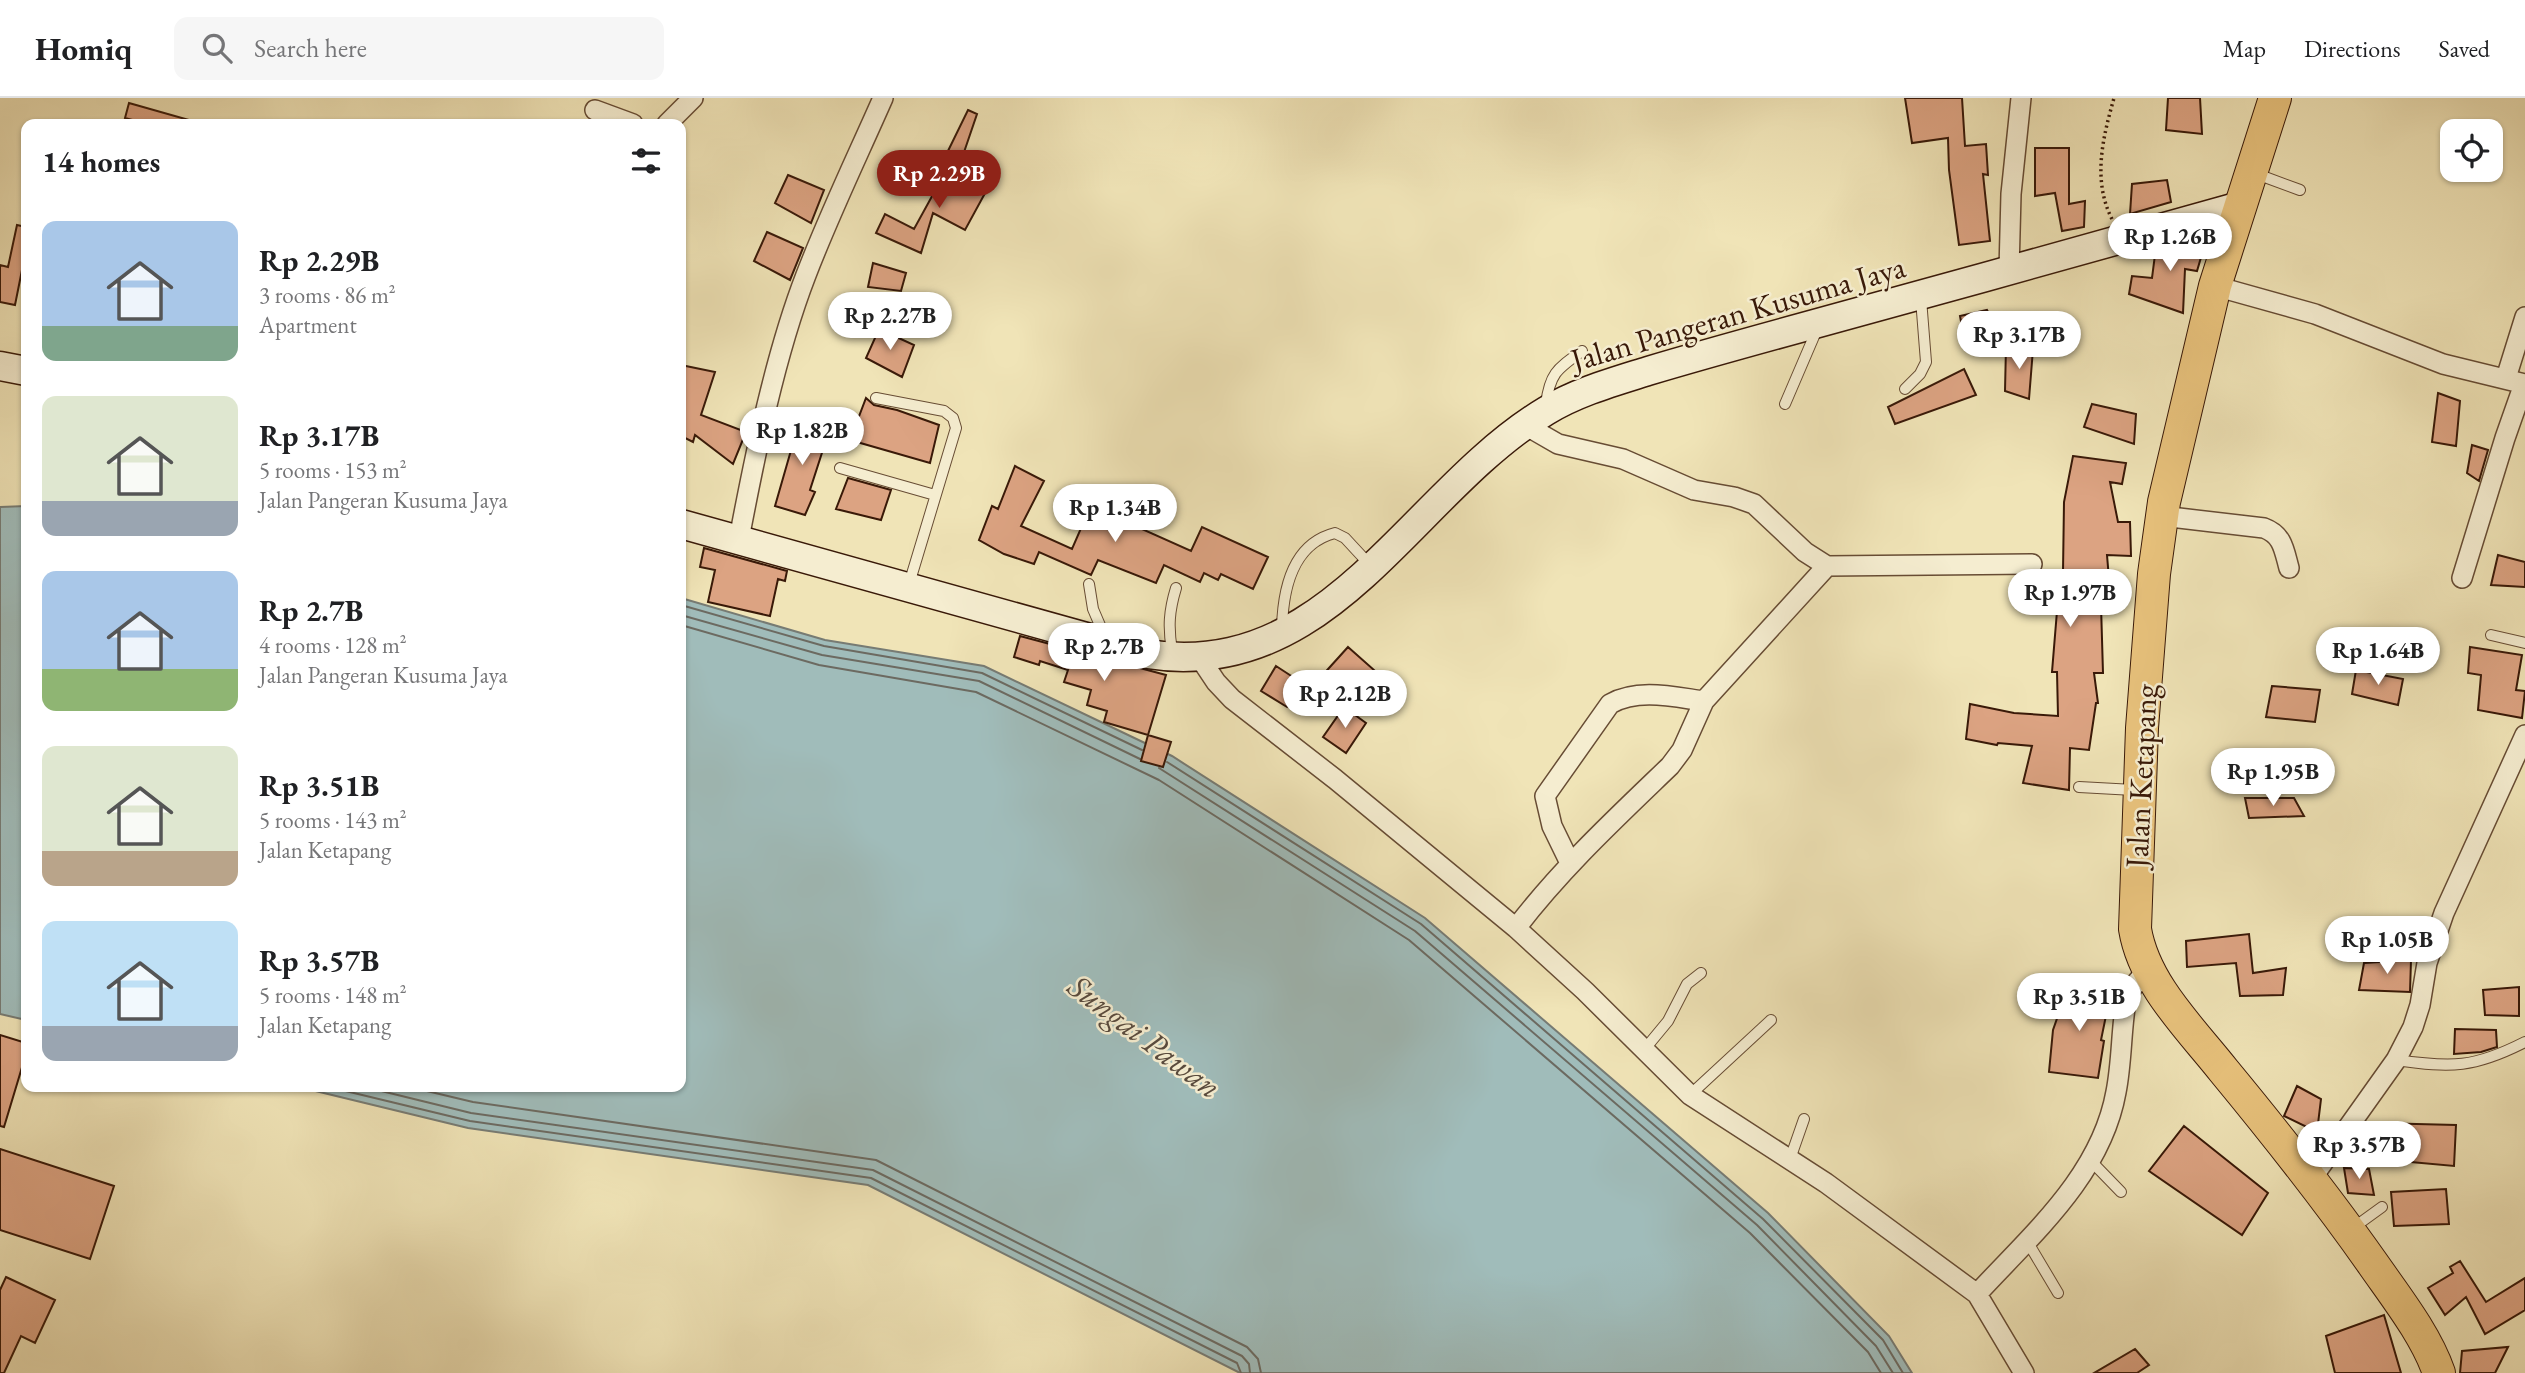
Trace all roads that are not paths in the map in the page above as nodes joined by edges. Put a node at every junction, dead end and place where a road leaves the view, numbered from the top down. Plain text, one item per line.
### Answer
1 (693, 98) edge
2 (883, 98) edge
3 (2021, 98) edge
4 (2275, 98) edge
5 (595, 110) dead end
6 (619, 119) edge
7 (672, 119) edge
8 (2251, 172) junction
9 (2300, 190) dead end
10 (2240, 206) junction
11 (2009, 271) junction
12 (2215, 286) junction
13 (1921, 296) junction
14 (2525, 317) edge
15 (1819, 323) junction
16 (1582, 351) dead end
17 (0, 366) edge
18 (21, 370) edge
19 (2518, 382) edge
20 (1905, 388) dead end
21 (876, 398) dead end
22 (1785, 404) dead end
23 (1535, 419) junction
24 (841, 468) dead end
25 (935, 495) junction
26 (2162, 516) junction
27 (686, 525) edge
28 (739, 539) junction
29 (2032, 564) dead end
30 (1827, 566) junction
31 (1372, 567) junction
32 (2289, 568) dead end
33 (2462, 578) dead end
34 (1088, 583) dead end
35 (908, 588) junction
36 (1176, 588) dead end
37 (2491, 635) dead end
38 (1281, 636) junction
39 (2525, 643) edge
40 (1108, 644) junction
41 (1187, 658) junction
42 (1704, 701) junction
43 (2525, 735) edge
44 (2079, 787) dead end
45 (2139, 790) junction
46 (1570, 863) junction
47 (1516, 928) junction
48 (2147, 970) junction
49 (1701, 973) dead end
50 (1771, 1020) dead end
51 (2525, 1042) edge
52 (1644, 1050) junction
53 (2396, 1060) junction
54 (1690, 1095) junction
55 (1804, 1119) dead end
56 (1790, 1159) junction
57 (2089, 1159) junction
58 (2312, 1178) junction
59 (2120, 1192) dead end
60 (2382, 1207) dead end
61 (2350, 1231) junction
62 (2027, 1241) junction
63 (2059, 1293) dead end
64 (1977, 1294) junction
65 (2024, 1373) edge
66 (2439, 1373) edge

1 - 7 street
2 - 28 street
3 - 11 street
4 - 8 main road, Jalan Ketapang
5 - 6 street
8 - 9 lane
8 - 10 main road, Jalan Ketapang
10 - 11 street, Jalan Pangeran Kusuma Jaya
10 - 12 main road, Jalan Ketapang
11 - 13 street, Jalan Pangeran Kusuma Jaya
12 - 19 street
12 - 26 main road, Jalan Ketapang
13 - 15 street, Jalan Pangeran Kusuma Jaya
13 - 20 lane
14 - 19 street
15 - 22 lane
15 - 23 street, Jalan Pangeran Kusuma Jaya
16 - 23 lane
17 - 18 street
19 - 33 street
21 - 25 lane
23 - 30 street
23 - 31 street, Jalan Pangeran Kusuma Jaya
24 - 25 lane
25 - 35 lane
26 - 32 street
26 - 45 main road, Jalan Ketapang
27 - 28 street, Jalan Pangeran Kusuma Jaya
28 - 35 street, Jalan Pangeran Kusuma Jaya
29 - 30 street
30 - 42 street
31 - 38 street, Jalan Pangeran Kusuma Jaya
31 - 38 lane
34 - 40 lane
35 - 40 street, Jalan Pangeran Kusuma Jaya
36 - 41 lane
37 - 39 lane
38 - 41 street, Jalan Pangeran Kusuma Jaya
40 - 41 street, Jalan Pangeran Kusuma Jaya
41 - 47 street
42 - 46 street
42 - 46 street
43 - 53 street
44 - 45 lane
45 - 48 main road, Jalan Ketapang
46 - 47 street
47 - 52 street
48 - 57 street
48 - 58 main road, Jalan Ketapang
49 - 52 lane
50 - 54 lane
51 - 53 lane
52 - 54 street
53 - 58 street
54 - 56 street
55 - 56 lane
56 - 64 street
57 - 59 lane
57 - 62 street
58 - 61 main road, Jalan Ketapang
60 - 61 lane
61 - 66 main road, Jalan Ketapang
62 - 63 lane
62 - 64 street
64 - 65 street

